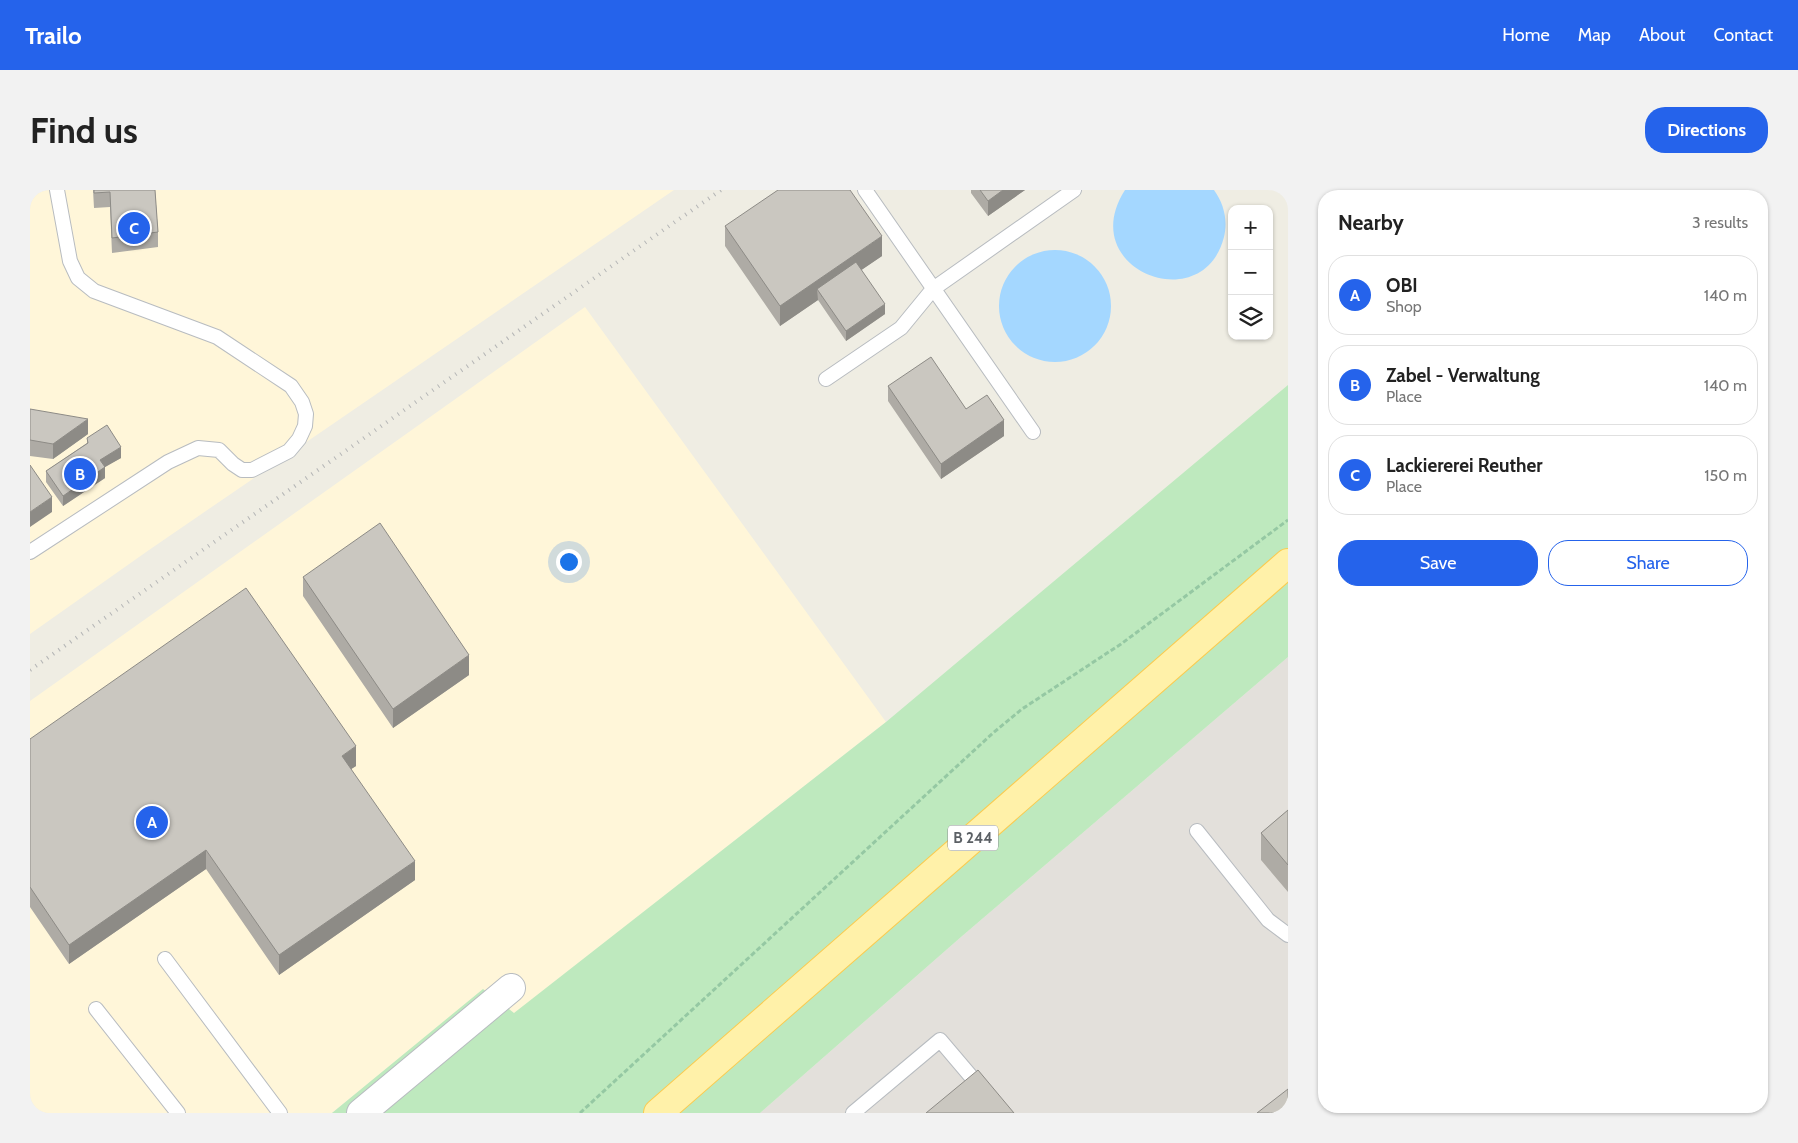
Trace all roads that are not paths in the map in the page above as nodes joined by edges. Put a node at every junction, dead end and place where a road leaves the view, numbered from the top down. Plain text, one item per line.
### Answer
1 (57, 190) edge
2 (865, 190) edge
3 (1074, 190) edge
4 (933, 289) junction
5 (826, 379) dead end
6 (1033, 432) dead end
7 (30, 552) edge
8 (1288, 563) edge
9 (1197, 831) dead end
10 (1288, 935) edge
11 (165, 959) dead end
12 (511, 988) dead end
13 (96, 1008) dead end
14 (178, 1113) edge
15 (280, 1113) edge
16 (361, 1113) edge
17 (658, 1113) edge
18 (853, 1113) edge
19 (1002, 1113) edge

1 - 7 lane
2 - 4 lane
3 - 4 lane
4 - 5 lane
4 - 6 lane
8 - 17 main road, B 244
9 - 10 lane
11 - 15 lane
12 - 16 street
13 - 14 lane
18 - 19 lane

